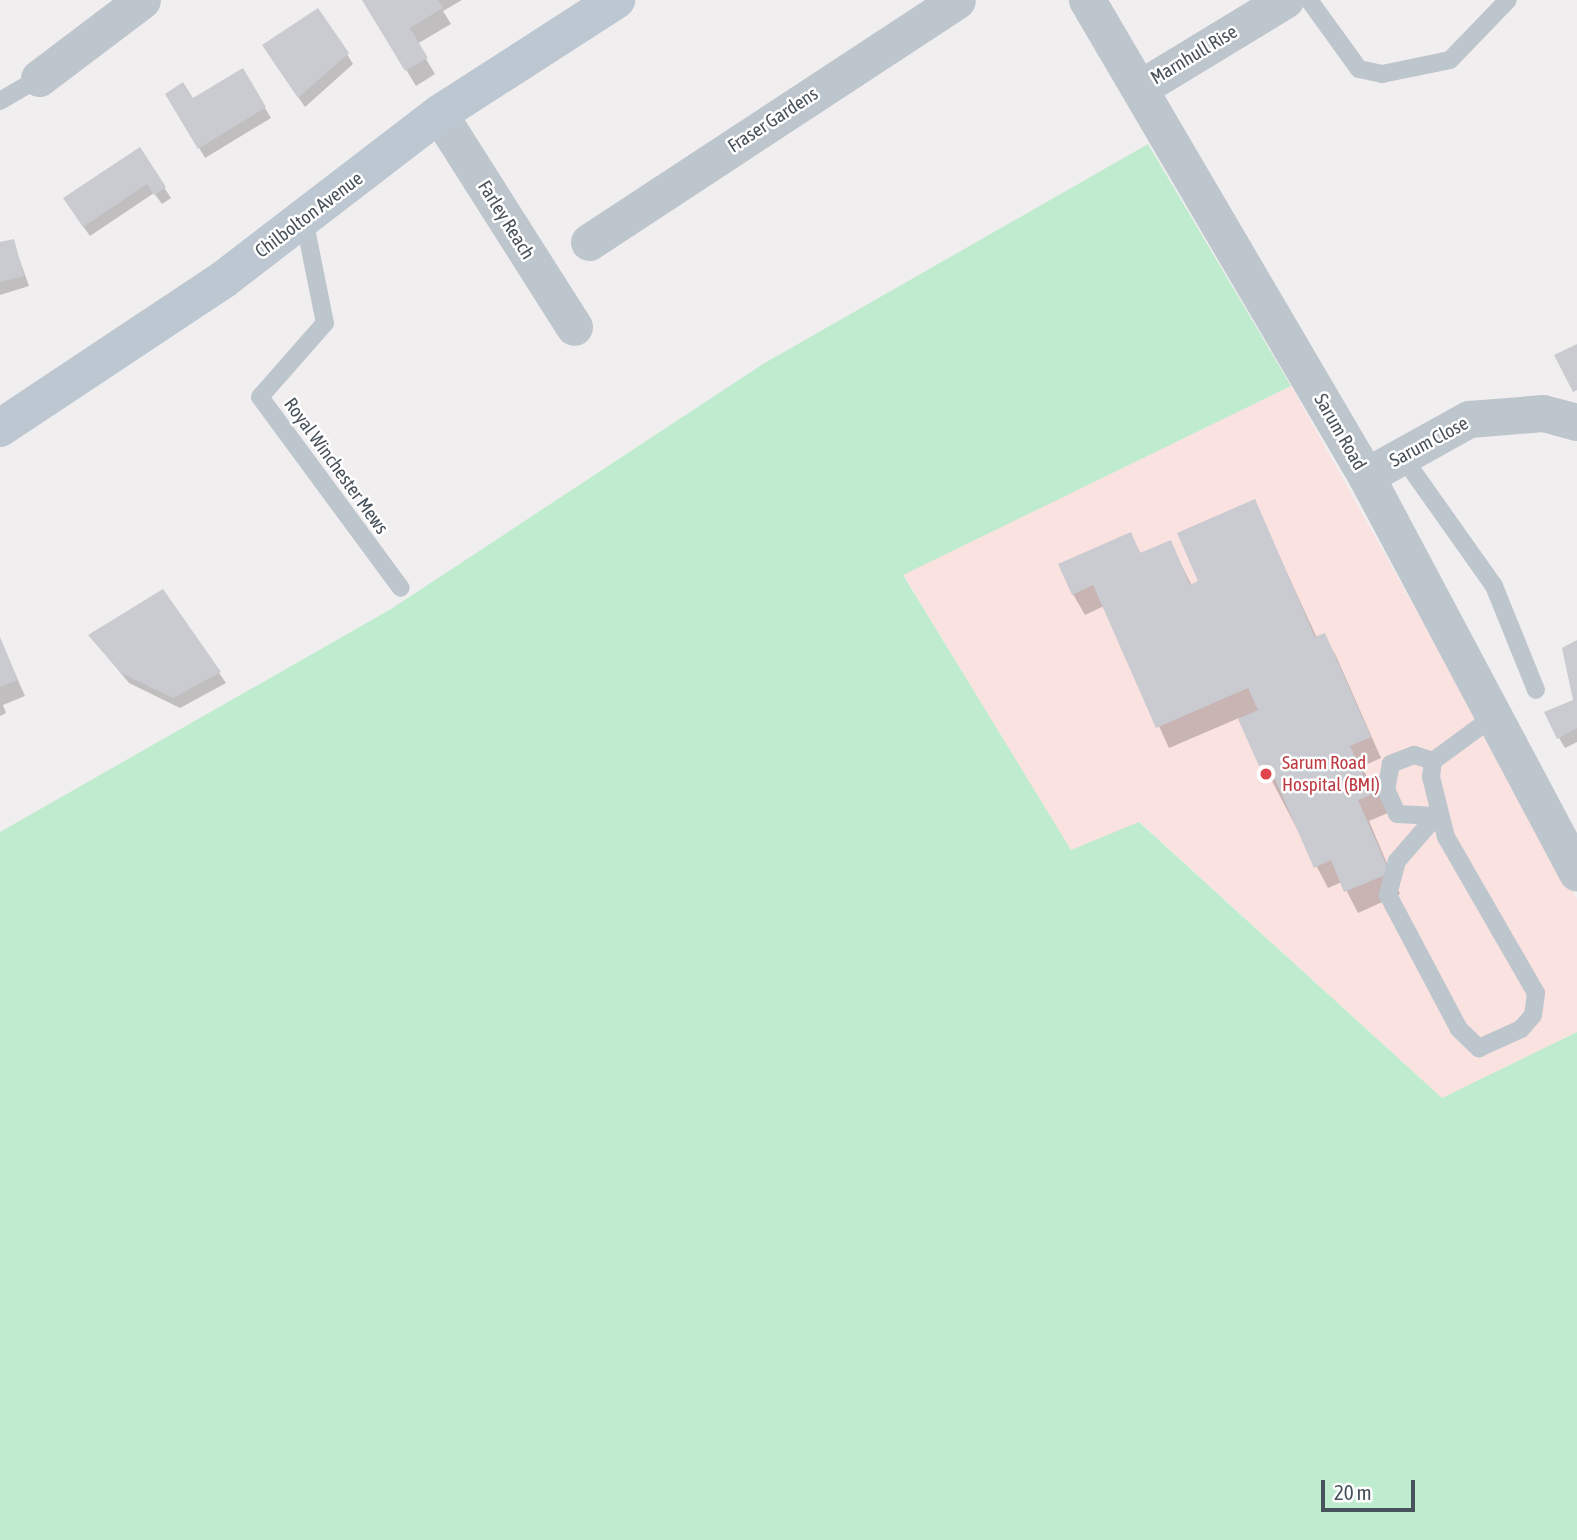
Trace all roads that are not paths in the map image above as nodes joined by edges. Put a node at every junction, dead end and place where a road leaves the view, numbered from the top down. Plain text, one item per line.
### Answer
1 (142, 0) edge
2 (616, 0) edge
3 (957, 0) edge
4 (1087, 0) edge
5 (1285, 0) edge
6 (1309, 0) edge
7 (1508, 0) edge
8 (38, 78) joint
9 (1140, 88) junction
10 (0, 101) edge
11 (439, 114) junction
12 (304, 219) junction
13 (589, 242) dead end
14 (574, 327) dead end
15 (1577, 422) edge
16 (0, 428) edge
17 (1402, 456) junction
18 (1366, 476) junction
19 (401, 588) dead end
20 (1536, 690) dead end
21 (1493, 717) junction
22 (1433, 761) junction
23 (1436, 816) junction
24 (1577, 872) edge

1 - 8 street
2 - 11 main road, Chilbolton Avenue
3 - 13 street, Fraser Gardens
4 - 9 street, Sarum Road
5 - 9 street, Marnhull Rise
6 - 7 lane
8 - 10 lane
9 - 18 street, Sarum Road
11 - 12 main road, Chilbolton Avenue
11 - 14 street, Farley Reach
12 - 16 main road, Chilbolton Avenue
12 - 19 lane, Royal Winchester Mews
15 - 17 street, Sarum Close
17 - 18 street, Sarum Close
17 - 20 lane
18 - 21 street, Sarum Road
21 - 22 lane
21 - 24 street, Sarum Road
22 - 23 lane
22 - 23 lane
23 - 23 lane

